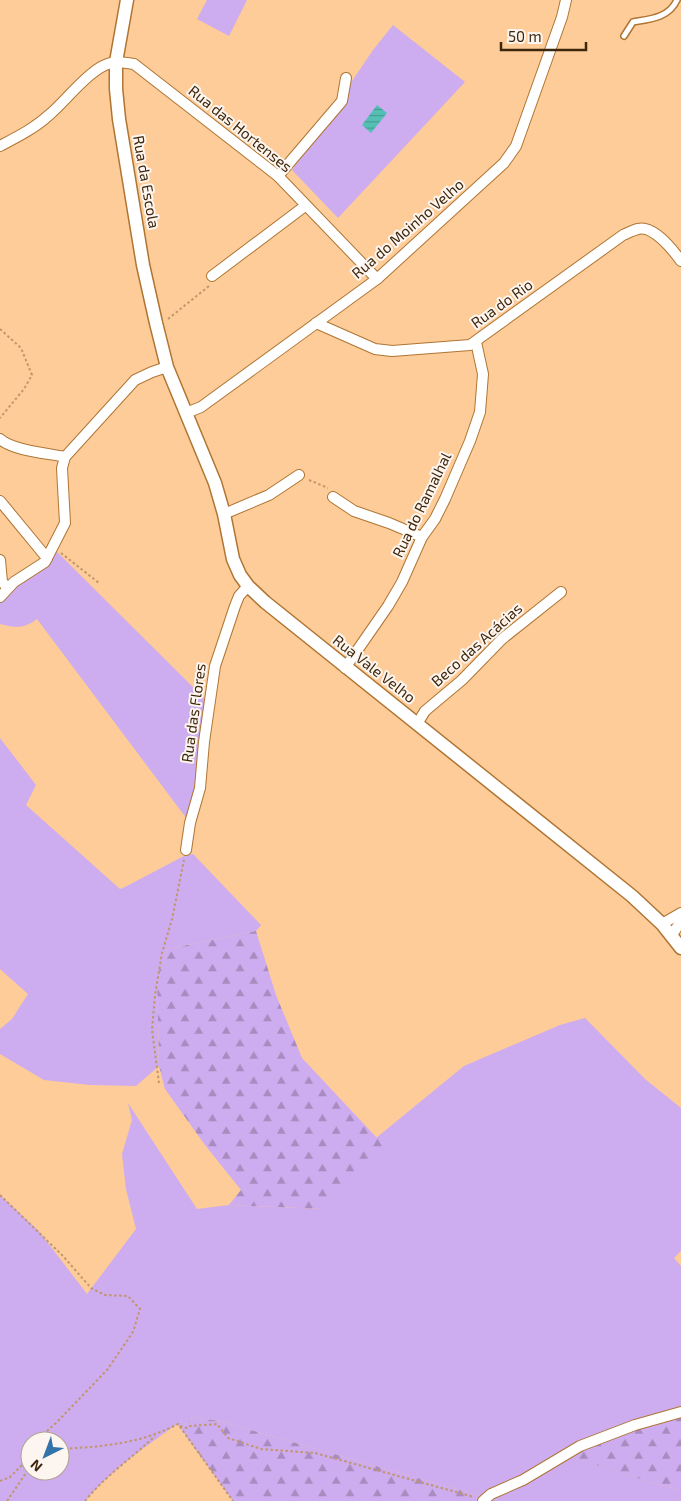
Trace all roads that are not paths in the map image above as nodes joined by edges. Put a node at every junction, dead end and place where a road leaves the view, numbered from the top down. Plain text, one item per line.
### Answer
1 (126, 0) edge
2 (566, 0) edge
3 (677, 0) edge
4 (624, 36) dead end
5 (116, 62) junction
6 (346, 78) dead end
7 (0, 146) edge
8 (278, 176) junction
9 (306, 206) junction
10 (681, 261) edge
11 (212, 276) road end
12 (377, 279) junction
13 (316, 323) junction
14 (476, 342) junction
15 (167, 367) junction
16 (186, 412) junction
17 (0, 439) edge
18 (65, 456) junction
19 (299, 475) road end
20 (332, 497) road end
21 (0, 501) edge
22 (224, 514) junction
23 (422, 537) junction
24 (47, 558) junction
25 (0, 560) edge
26 (248, 586) junction
27 (8, 588) junction
28 (561, 592) dead end
29 (0, 597) edge
30 (345, 668) junction
31 (417, 724) junction
32 (186, 850) road end
33 (681, 913) edge
34 (681, 921) edge
35 (662, 924) junction
36 (672, 935) junction
37 (681, 948) edge
38 (681, 1412) edge
39 (484, 1500) edge

1 - 5 street, Rua da Escola
2 - 12 street, Rua do Moinho Velho
3 - 4 lane
5 - 7 street
5 - 8 street, Rua das Hortenses
5 - 15 street, Rua da Escola
6 - 8 street
8 - 9 street, Rua das Hortenses
9 - 11 street
9 - 12 street, Rua das Hortenses
10 - 14 street, Rua do Rio
12 - 13 street, Rua do Moinho Velho
13 - 14 street, Rua do Rio
13 - 16 street, Rua do Moinho Velho
14 - 23 street, Rua do Ramalhal
15 - 16 street, Rua Vale Velho
15 - 18 street
16 - 22 street, Rua Vale Velho
17 - 18 street
18 - 24 street
19 - 22 street
20 - 23 street
21 - 24 street
22 - 26 street, Rua Vale Velho
23 - 30 street, Rua do Ramalhal
24 - 27 street
25 - 27 street
26 - 30 street, Rua Vale Velho
26 - 32 street, Rua das Flores
27 - 29 street
28 - 31 street, Beco das Acácias
30 - 31 street, Rua Vale Velho
31 - 35 street, Rua Vale Velho
33 - 35 street
34 - 36 street
35 - 36 street, Rua Vale Velho
36 - 37 street, Rua Vale Velho
38 - 39 street

